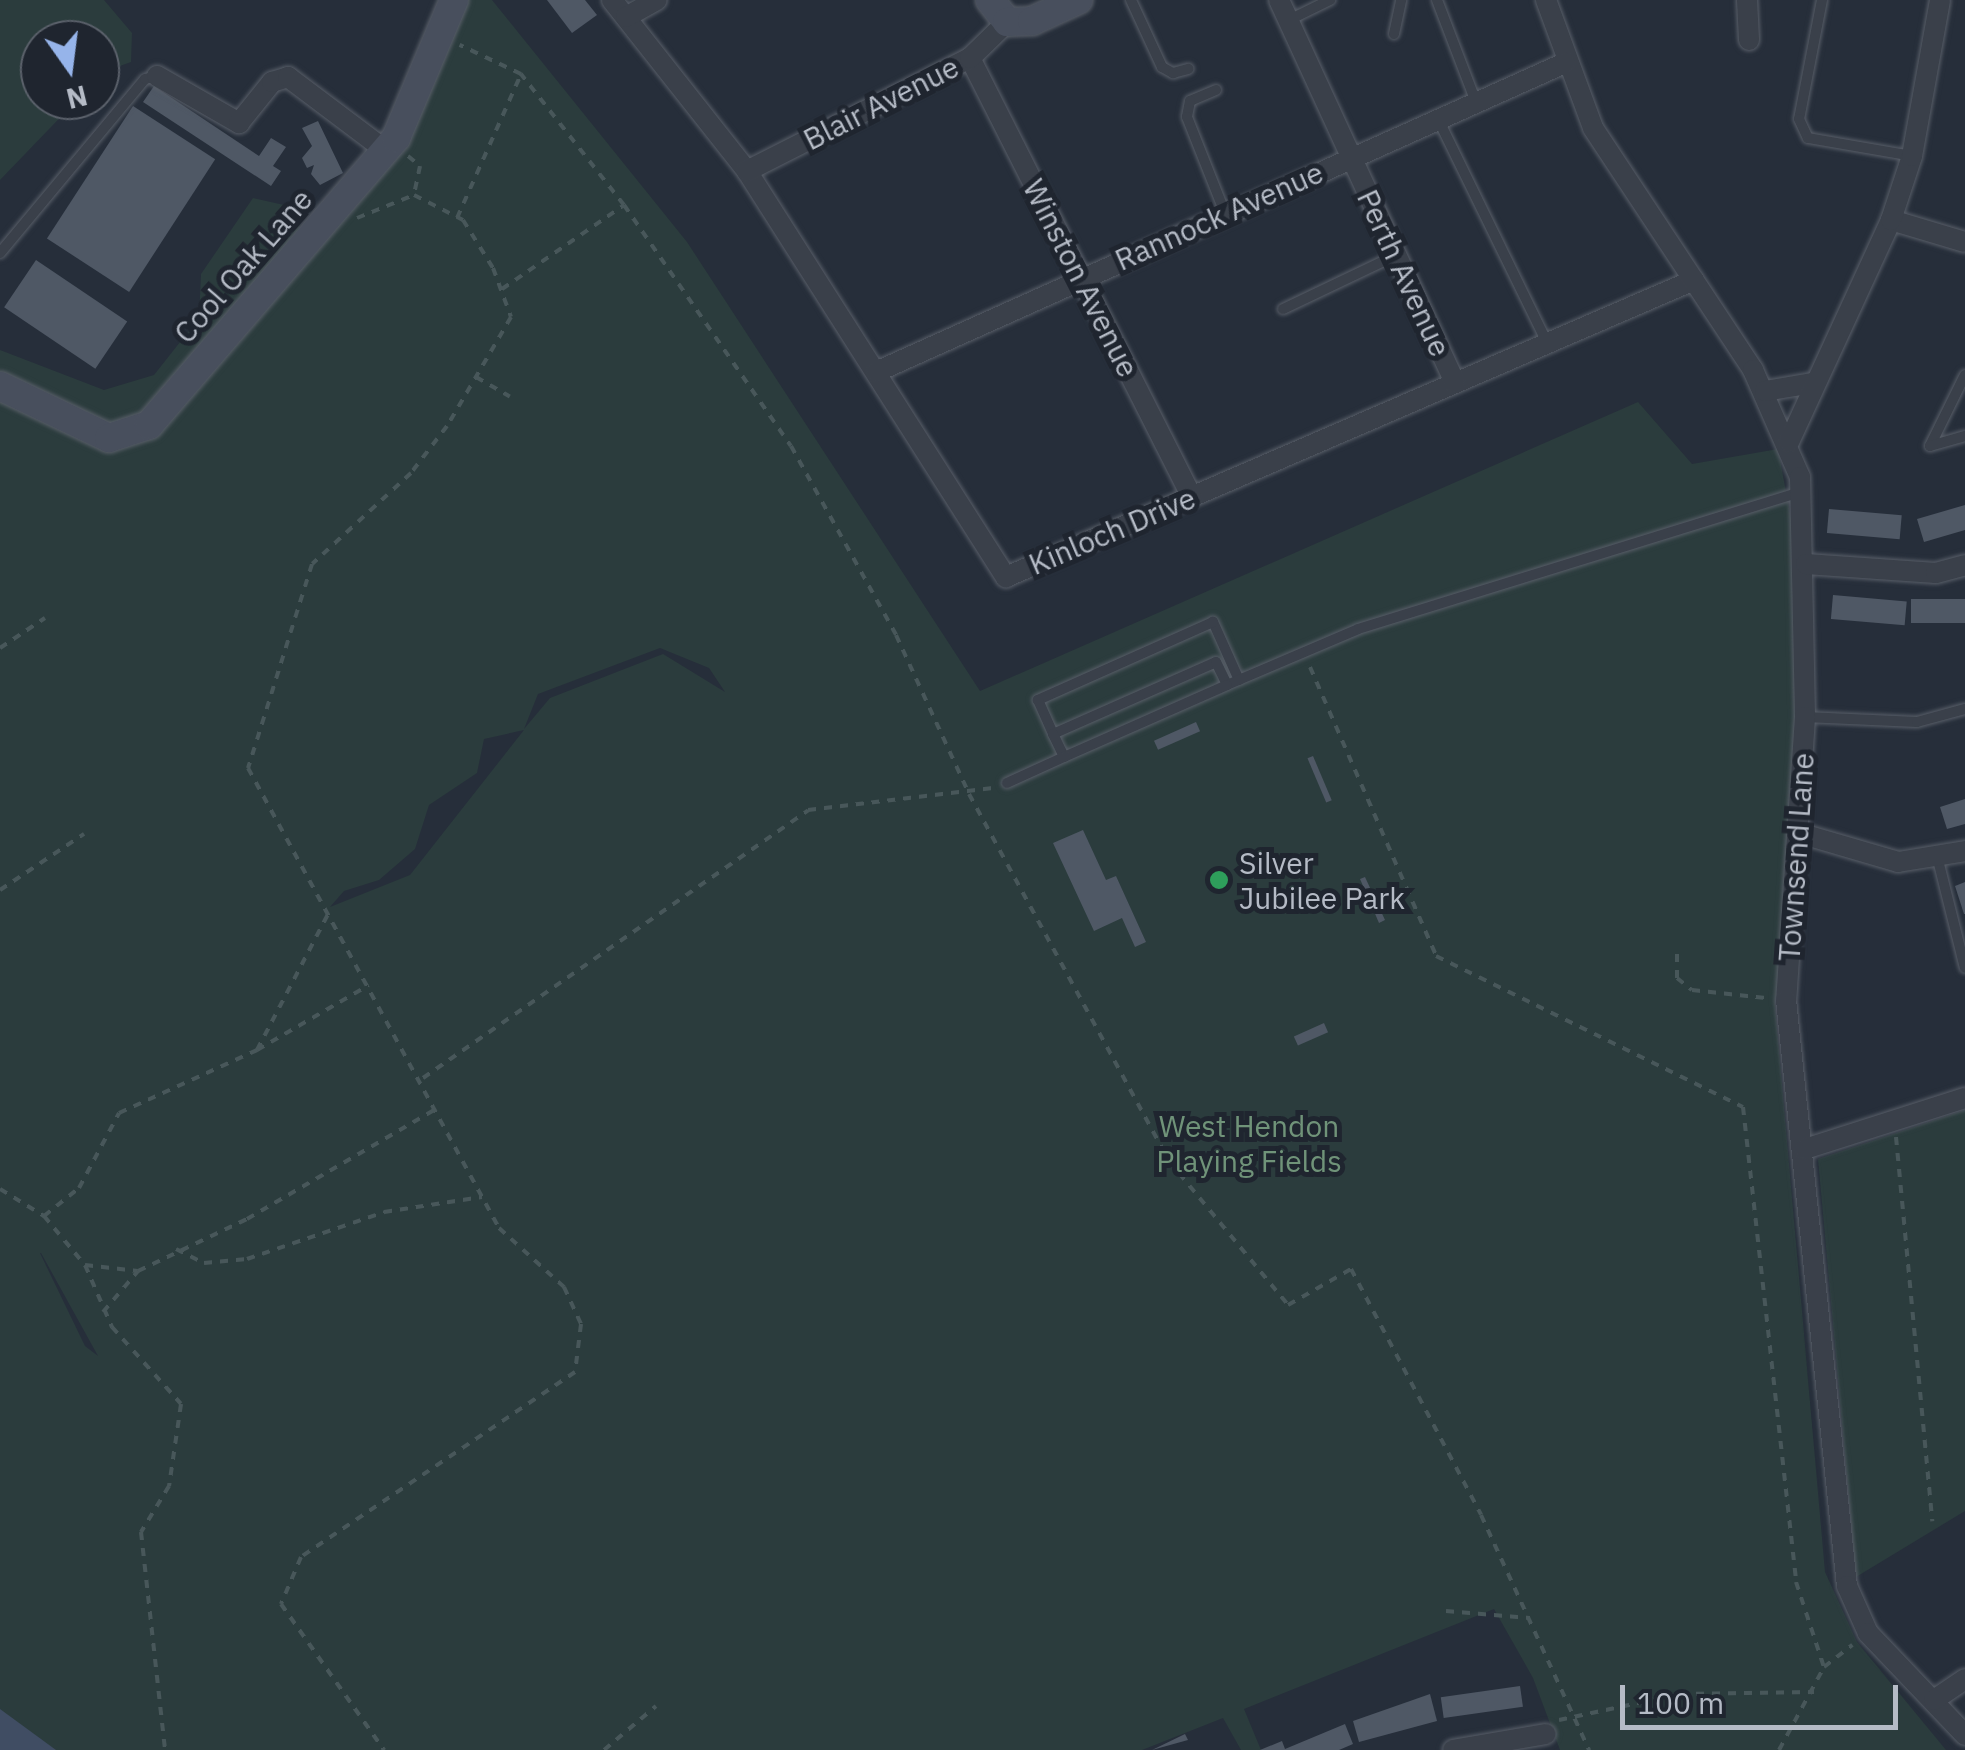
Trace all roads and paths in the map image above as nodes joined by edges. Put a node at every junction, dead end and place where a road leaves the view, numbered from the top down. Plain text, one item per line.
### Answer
1 (454, 0) edge
2 (657, 0) edge
3 (1078, 0) edge
4 (1132, 0) edge
5 (1279, 0) edge
6 (1330, 0) edge
7 (1401, 0) edge
8 (1437, 0) edge
9 (1546, 0) edge
10 (1747, 0) edge
11 (1822, 0) edge
12 (1940, 0) edge
13 (619, 8) edge
14 (998, 11) edge
15 (1288, 20) junction
16 (1394, 34) dead end
17 (1749, 40) dead end
18 (454, 42) dead end
19 (970, 58) junction
20 (1564, 63) junction
21 (1188, 69) dead end
22 (521, 74) junction
23 (157, 76) joint
24 (1216, 90) dead end
25 (1477, 103) junction
26 (1439, 121) junction
27 (395, 152) junction
28 (1912, 156) junction
29 (1352, 158) junction
30 (747, 171) junction
31 (414, 195) junction
32 (624, 205) junction
33 (1225, 214) junction
34 (457, 218) junction
35 (353, 219) dead end
36 (1891, 220) junction
37 (1965, 242) edge
38 (0, 253) edge
39 (1394, 256) junction
40 (1081, 278) junction
41 (1694, 280) junction
42 (502, 289) junction
43 (1283, 310) dead end
44 (1547, 342) junction
45 (876, 372) junction
46 (1965, 375) edge
47 (476, 378) junction
48 (1455, 382) junction
49 (1813, 384) junction
50 (0, 386) edge
51 (1765, 391) junction
52 (510, 397) dead end
53 (1800, 432) junction
54 (1965, 436) edge
55 (1802, 492) junction
56 (1192, 496) junction
57 (1806, 564) junction
58 (1965, 565) edge
59 (45, 618) dead end
60 (0, 648) edge
61 (1303, 652) junction
62 (1238, 680) junction
63 (1227, 686) junction
64 (1965, 709) edge
65 (1805, 717) junction
66 (1053, 734) junction
67 (1064, 757) junction
68 (1007, 784) joint
69 (969, 794) junction
70 (1799, 833) junction
71 (84, 834) dead end
72 (1965, 851) edge
73 (1938, 860) junction
74 (0, 890) edge
75 (328, 910) junction
76 (1676, 954) dead end
77 (1965, 968) edge
78 (370, 984) junction
79 (1786, 1000) junction
80 (257, 1050) junction
81 (421, 1079) junction
82 (1965, 1098) edge
83 (436, 1109) junction
84 (1894, 1120) junction
85 (1804, 1149) junction
86 (0, 1189) edge
87 (482, 1197) junction
88 (44, 1216) junction
89 (176, 1248) junction
90 (85, 1265) junction
91 (138, 1270) junction
92 (104, 1312) junction
93 (1932, 1521) dead end
94 (1446, 1610) dead end
95 (1530, 1618) junction
96 (1868, 1633) junction
97 (1824, 1667) junction
98 (1965, 1679) edge
99 (1814, 1692) junction
100 (1934, 1700) junction
101 (656, 1706) dead end
102 (1577, 1716) junction
103 (1546, 1734) joint
104 (1965, 1735) edge
105 (166, 1750) edge
106 (384, 1750) edge
107 (604, 1750) edge
108 (1453, 1750) edge
109 (1589, 1750) edge
110 (1780, 1750) edge

1 - 27 street, Cool Oak Lane
2 - 13 street
3 - 14 street
4 - 21 lane
5 - 15 street, Perth Avenue
6 - 15 lane
7 - 16 lane
8 - 25 lane
9 - 20 street, Townsend Lane
10 - 17 street
11 - 28 lane
12 - 28 street
13 - 30 street, Kinloch Drive
14 - 19 street, Blair Avenue
15 - 29 street, Perth Avenue
18 - 22 path
19 - 30 street, Blair Avenue
19 - 40 street, Winston Avenue
20 - 25 street, Rannock Avenue
20 - 41 street, Townsend Lane
22 - 32 path
22 - 34 path
23 - 27 street
23 - 38 lane
24 - 33 lane
25 - 26 street, Rannock Avenue
26 - 29 street, Rannock Avenue
26 - 44 lane
27 - 31 path
27 - 50 street, Cool Oak Lane
28 - 36 street
29 - 33 street, Rannock Avenue
29 - 39 street, Perth Avenue
30 - 45 street, Kinloch Drive
31 - 34 path
31 - 35 path
32 - 42 path
32 - 69 path
33 - 40 street, Rannock Avenue
34 - 42 path
36 - 37 street
36 - 49 street
39 - 43 lane
39 - 48 street, Perth Avenue
40 - 45 street, Rannock Avenue
40 - 56 street, Winston Avenue
41 - 44 street, Kinloch Drive
41 - 51 street, Townsend Lane
42 - 47 path
44 - 48 street, Kinloch Drive
45 - 56 street, Kinloch Drive
46 - 54 lane
47 - 52 path
47 - 75 path
48 - 56 street, Kinloch Drive
49 - 51 street
49 - 53 street
51 - 53 street, Townsend Lane
53 - 55 street, Townsend Lane
55 - 57 street, Townsend Lane
55 - 61 lane
57 - 58 street
57 - 65 street, Townsend Lane
59 - 60 path
61 - 62 lane
61 - 97 path
62 - 63 lane
62 - 66 lane
63 - 66 lane
63 - 67 lane
64 - 65 lane
65 - 70 street, Townsend Lane
66 - 67 lane
67 - 68 lane
68 - 69 path
69 - 81 path
69 - 95 path
70 - 73 street
70 - 79 street, Townsend Lane
71 - 74 path
72 - 73 street
73 - 77 lane
75 - 78 path
75 - 80 path
76 - 79 path
78 - 80 path
78 - 81 path
79 - 85 street, Townsend Lane
80 - 88 path
81 - 83 path
82 - 84 street
83 - 87 path
83 - 89 path
84 - 85 street
84 - 93 path
85 - 96 street, Townsend Lane
86 - 88 path
87 - 89 path
87 - 106 path
88 - 90 path
89 - 91 path
90 - 91 path
90 - 92 path
91 - 92 path
92 - 105 path
94 - 95 path
95 - 102 path
96 - 97 path
96 - 100 street, Townsend Lane
97 - 99 path
98 - 100 street
99 - 102 path
99 - 110 path
100 - 104 street, Townsend Lane
101 - 107 path
102 - 103 path
102 - 109 path
103 - 108 street

